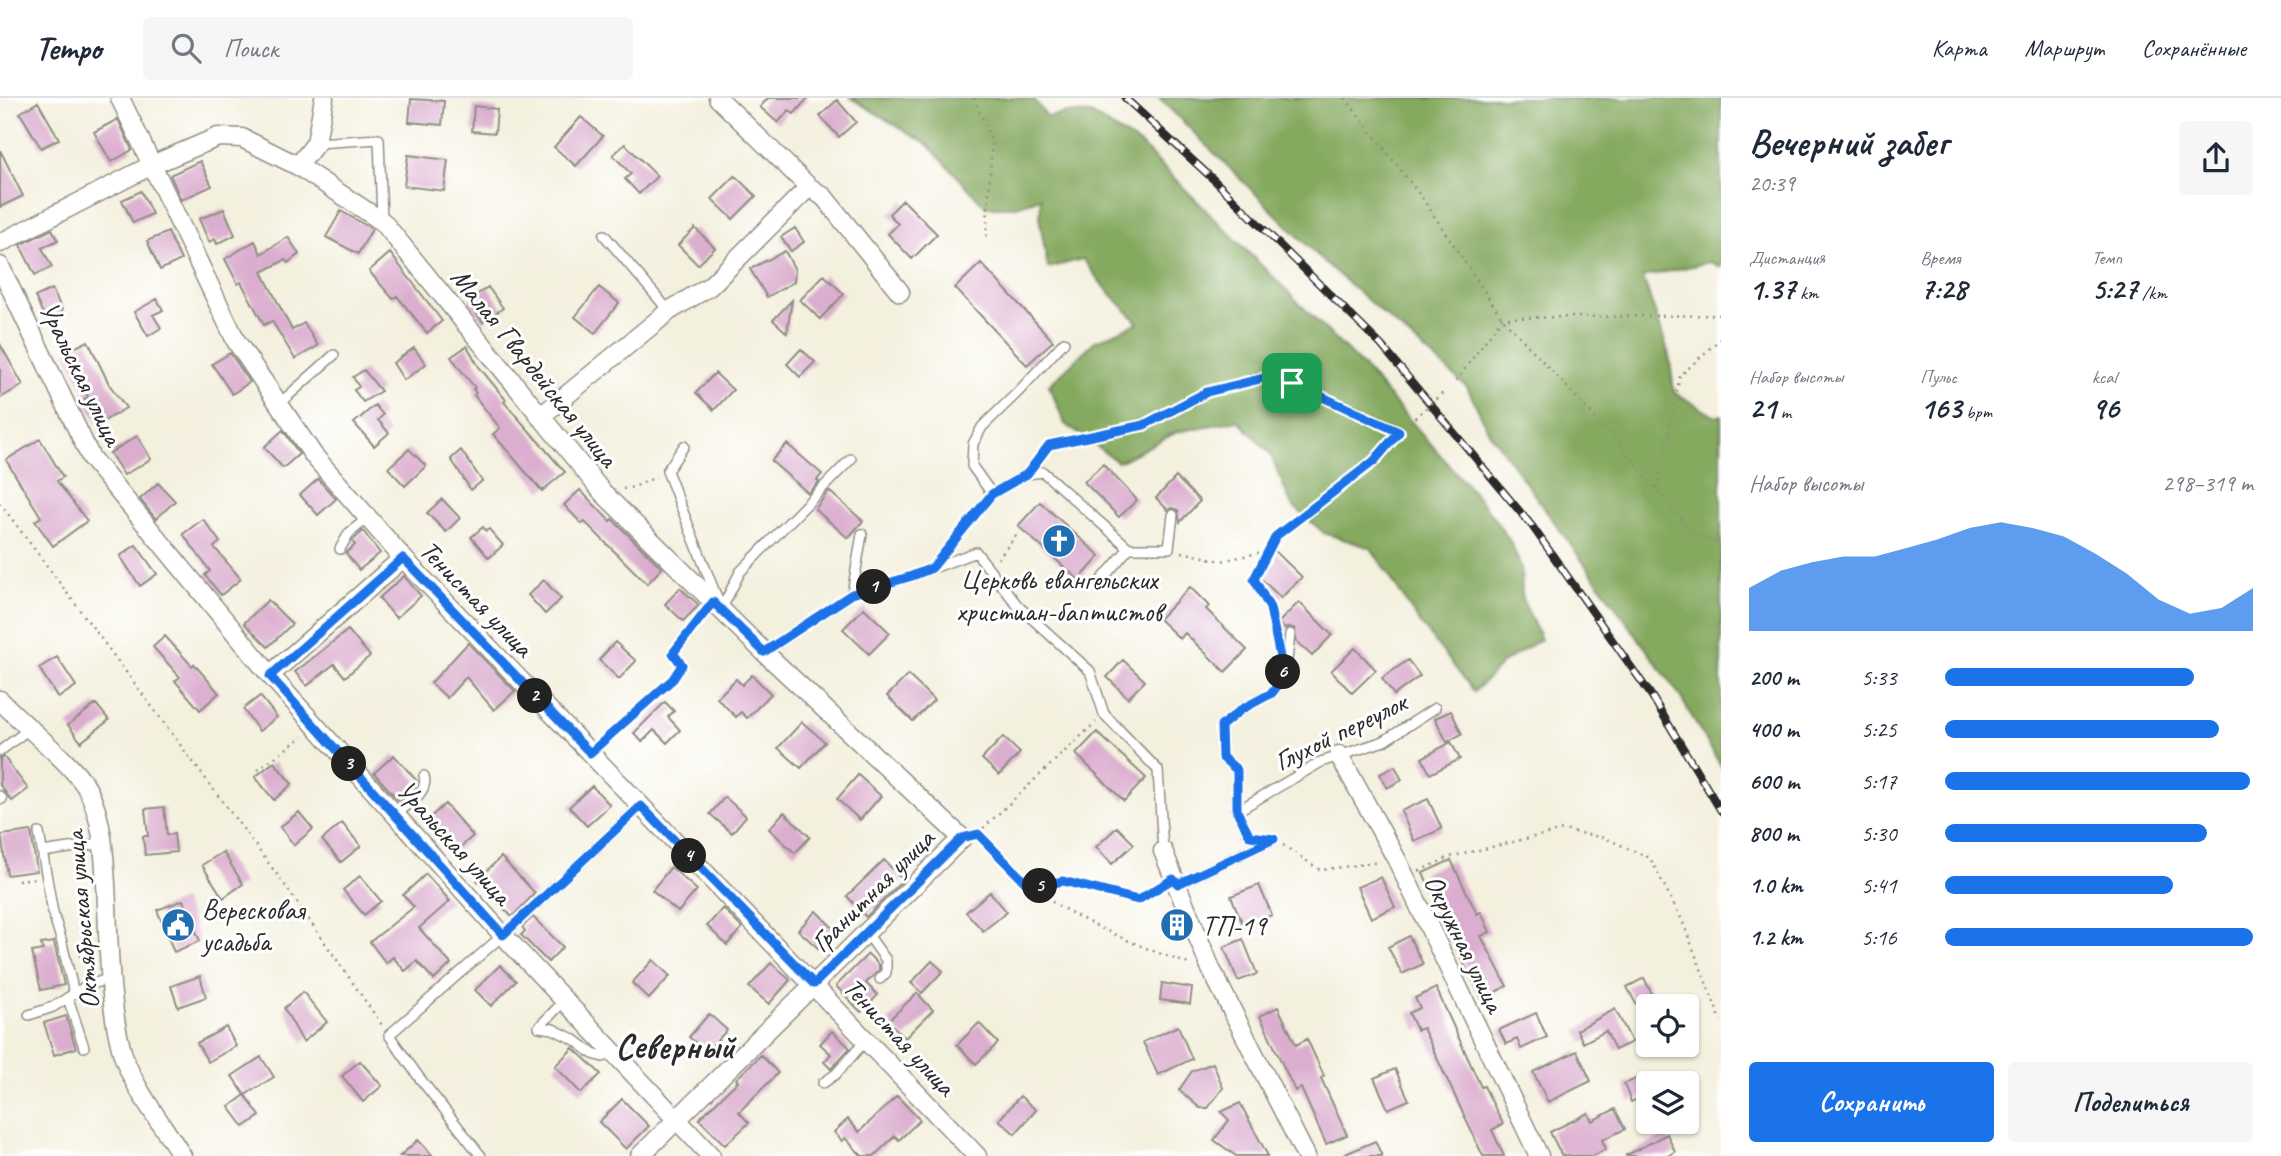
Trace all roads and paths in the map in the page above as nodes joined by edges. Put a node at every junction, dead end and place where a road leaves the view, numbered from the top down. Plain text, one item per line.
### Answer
1 (120, 98) edge
2 (324, 98) edge
3 (718, 98) edge
4 (974, 98) edge
5 (1345, 98) edge
6 (316, 143) junction
7 (152, 165) junction
8 (298, 166) junction
9 (809, 187) junction
10 (383, 222) junction
11 (604, 235) dead end
12 (986, 240) dead end
13 (0, 243) edge
14 (0, 266) edge
15 (900, 292) dead end
16 (669, 311) junction
17 (1721, 315) edge
18 (1502, 318) junction
19 (1721, 338) edge
20 (1064, 342) dead end
21 (334, 355) dead end
22 (1456, 381) dead end
23 (1446, 390) dead end
24 (279, 404) junction
25 (540, 417) junction
26 (1399, 432) junction
27 (684, 446) dead end
28 (851, 459) dead end
29 (667, 471) junction
30 (1027, 474) junction
31 (1657, 488) junction
32 (603, 493) junction
33 (992, 494) junction
34 (0, 503) edge
35 (1173, 515) dead end
36 (368, 518) junction
37 (863, 534) dead end
38 (1017, 534) dead end
39 (1721, 544) edge
40 (1129, 548) junction
41 (1169, 548) junction
42 (340, 549) dead end
43 (1268, 551) junction
44 (403, 558) junction
45 (932, 568) junction
46 (990, 570) junction
47 (1099, 583) dead end
48 (852, 594) junction
49 (717, 606) junction
50 (1290, 634) dead end
51 (1277, 645) dead end
52 (764, 652) junction
53 (270, 676) junction
54 (0, 700) edge
55 (1435, 708) dead end
56 (1104, 713) junction
57 (315, 726) junction
58 (29, 729) junction
59 (0, 751) edge
60 (590, 753) junction
61 (1339, 755) junction
62 (258, 769) dead end
63 (425, 776) dead end
64 (641, 806) junction
65 (1237, 811) junction
66 (396, 816) junction
67 (39, 833) dead end
68 (970, 836) junction
69 (1274, 839) junction
70 (104, 843) junction
71 (1163, 851) joint
72 (42, 852) junction
73 (1401, 869) junction
74 (45, 876) junction
75 (18, 880) dead end
76 (1176, 881) junction
77 (1031, 888) junction
78 (866, 932) junction
79 (503, 935) junction
80 (100, 948) dead end
81 (66, 961) junction
82 (1211, 969) junction
83 (112, 978) junction
84 (880, 979) dead end
85 (814, 984) junction
86 (71, 995) junction
87 (565, 1001) junction
88 (29, 1015) dead end
89 (1721, 1021) edge
90 (389, 1035) junction
91 (867, 1039) junction
92 (84, 1047) dead end
93 (613, 1052) junction
94 (823, 1083) dead end
95 (676, 1120) junction
96 (182, 1156) edge
97 (481, 1156) edge
98 (640, 1156) edge
99 (712, 1156) edge
100 (978, 1156) edge
101 (1306, 1156) edge
102 (1539, 1156) edge

1 - 7 street, Тенистая улица
2 - 6 street
3 - 9 street
4 - 12 path
5 - 18 path
6 - 8 street
6 - 10 lane
7 - 8 street, Малая Гвардейская улица
7 - 13 street, Малая Гвардейская улица
7 - 24 street, Тенистая улица
8 - 10 street, Малая Гвардейская улица
9 - 15 street
9 - 16 street
10 - 25 street, Малая Гвардейская улица
11 - 16 lane
14 - 53 street, Уральская улица
16 - 25 street
17 - 18 path
18 - 22 path
18 - 31 path
19 - 31 path
20 - 33 lane
21 - 24 lane
23 - 26 path, bridge
24 - 36 street, Тенистая улица
25 - 32 street, Малая Гвардейская улица
26 - 30 path
26 - 43 path
27 - 29 lane
28 - 49 lane
29 - 32 path
29 - 49 lane
30 - 33 lane
30 - 40 lane
31 - 39 path
32 - 49 street, Малая Гвардейская улица
33 - 45 lane
34 - 90 path
35 - 41 lane
36 - 42 lane
36 - 44 street, Тенистая улица
37 - 48 lane
38 - 46 path
40 - 41 lane
40 - 47 lane
41 - 43 path
43 - 51 path
44 - 53 street
44 - 60 street, Тенистая улица
45 - 46 lane
45 - 48 lane
46 - 56 lane
48 - 52 lane
49 - 52 street, Малая Гвардейская улица
49 - 60 path
50 - 65 lane
52 - 68 street, Малая Гвардейская улица
53 - 57 street, Уральская улица
54 - 58 street, Октябрьская улица
55 - 61 lane, Глухой переулок
56 - 68 path
56 - 71 lane
57 - 62 path
57 - 66 street, Уральская улица
58 - 59 lane
58 - 70 street, Октябрьская улица
60 - 64 street, Тенистая улица
61 - 65 lane, Глухой переулок
61 - 73 street, Окружная улица
63 - 66 lane
64 - 79 lane
64 - 85 street, Тенистая улица
65 - 69 lane
66 - 79 street, Уральская улица
67 - 72 lane
68 - 77 path
68 - 78 street, Гранитная улица
69 - 73 path
69 - 76 lane
70 - 72 lane
70 - 83 street, Октябрьская улица
71 - 76 street
72 - 74 lane
73 - 89 path
73 - 102 street, Окружная улица
74 - 75 path
74 - 81 lane
76 - 77 path
76 - 82 street
77 - 82 path
78 - 84 lane
78 - 85 street, Гранитная улица
79 - 87 street, Уральская улица
79 - 90 lane
80 - 81 path
81 - 86 lane
82 - 101 street
83 - 86 lane
83 - 96 street, Октябрьская улица
85 - 91 street, Тенистая улица
85 - 95 street, Гранитная улица
86 - 88 lane
86 - 92 lane
87 - 93 street, Уральская улица
87 - 93 lane
90 - 97 lane
91 - 94 lane
91 - 100 street, Тенистая улица
93 - 95 street, Уральская улица
95 - 98 street, Гранитная улица
95 - 99 street, Уральская улица

